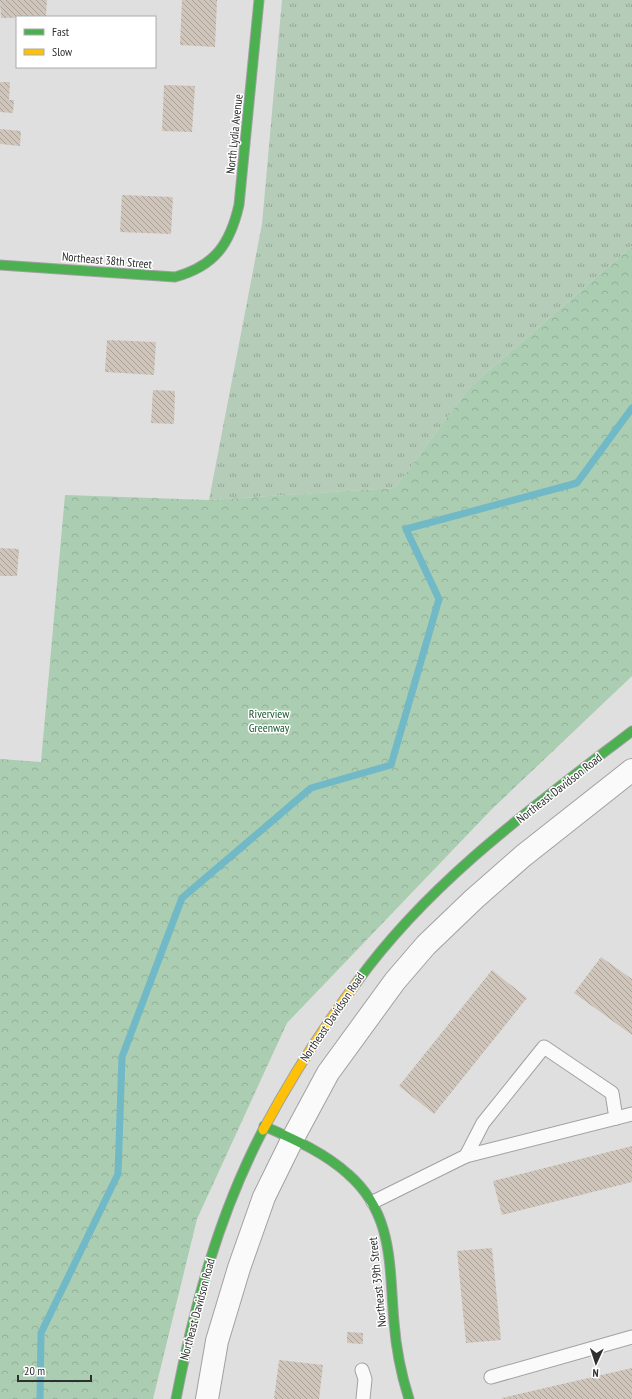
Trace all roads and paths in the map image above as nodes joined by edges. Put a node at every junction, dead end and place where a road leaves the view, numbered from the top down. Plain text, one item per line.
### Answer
1 (259, 0) edge
2 (209, 262) joint
3 (0, 265) edge
4 (632, 731) edge
5 (632, 770) edge
6 (632, 1114) edge
7 (616, 1118) junction
8 (264, 1126) junction
9 (293, 1138) junction
10 (466, 1156) junction
11 (372, 1202) junction
12 (632, 1337) edge
13 (362, 1370) dead end
14 (492, 1376) dead end
15 (176, 1399) edge
16 (207, 1399) edge
17 (363, 1399) edge
18 (409, 1399) edge

1 - 2 street, North Lydia Avenue
2 - 3 street, Northeast 38th Street
4 - 8 street, Northeast Davidson Road
5 - 9 street
6 - 7 lane
7 - 10 lane
7 - 10 lane
8 - 9 street, Northeast 39th Street
8 - 15 street, Northeast Davidson Road
9 - 11 street, Northeast 39th Street
9 - 16 street
10 - 11 lane
11 - 18 street, Northeast 39th Street
12 - 14 lane
13 - 17 lane

